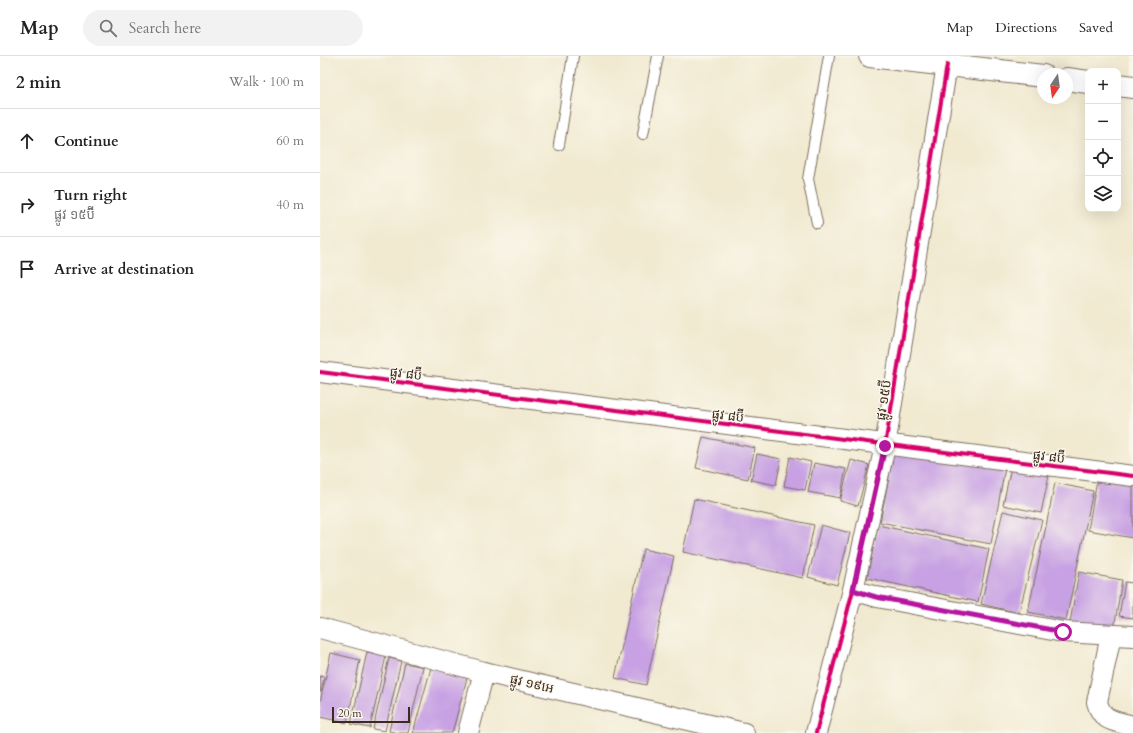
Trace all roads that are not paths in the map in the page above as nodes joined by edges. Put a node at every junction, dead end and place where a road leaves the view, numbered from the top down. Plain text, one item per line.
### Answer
1 (573, 56) edge
2 (658, 56) edge
3 (829, 56) edge
4 (870, 56) edge
5 (947, 65) junction
6 (1037, 75) edge
7 (1073, 80) edge
8 (1085, 82) edge
9 (1121, 85) edge
10 (1133, 87) edge
11 (643, 134) dead end
12 (559, 145) dead end
13 (817, 223) dead end
14 (320, 372) edge
15 (885, 446) junction
16 (1133, 476) edge
17 (853, 590) junction
18 (320, 628) edge
19 (1110, 635) junction
20 (1133, 636) edge
21 (484, 672) junction
22 (1133, 726) edge
23 (708, 729) edge
24 (468, 733) edge
25 (744, 733) edge
26 (816, 733) edge

1 - 12 lane
2 - 11 lane
3 - 13 lane
4 - 5 main road
5 - 6 main road
5 - 15 street, ផ្លូវ ១៥ប៊ី
7 - 8 main road
9 - 10 main road
14 - 15 street, ផ្លូវ ៨ប៊ី
15 - 16 street, ផ្លូវ ៨ប៊ី
15 - 17 street, ផ្លូវ ១៥ប៊ី
17 - 19 street
17 - 26 street, ផ្លូវ ១៥ប៊ី
18 - 21 street, ផ្លូវ ១៩អេ
19 - 20 street
19 - 22 street
21 - 23 street, ផ្លូវ ១៩អេ
21 - 24 street
23 - 25 street, ផ្លូវ ១៩អេ

